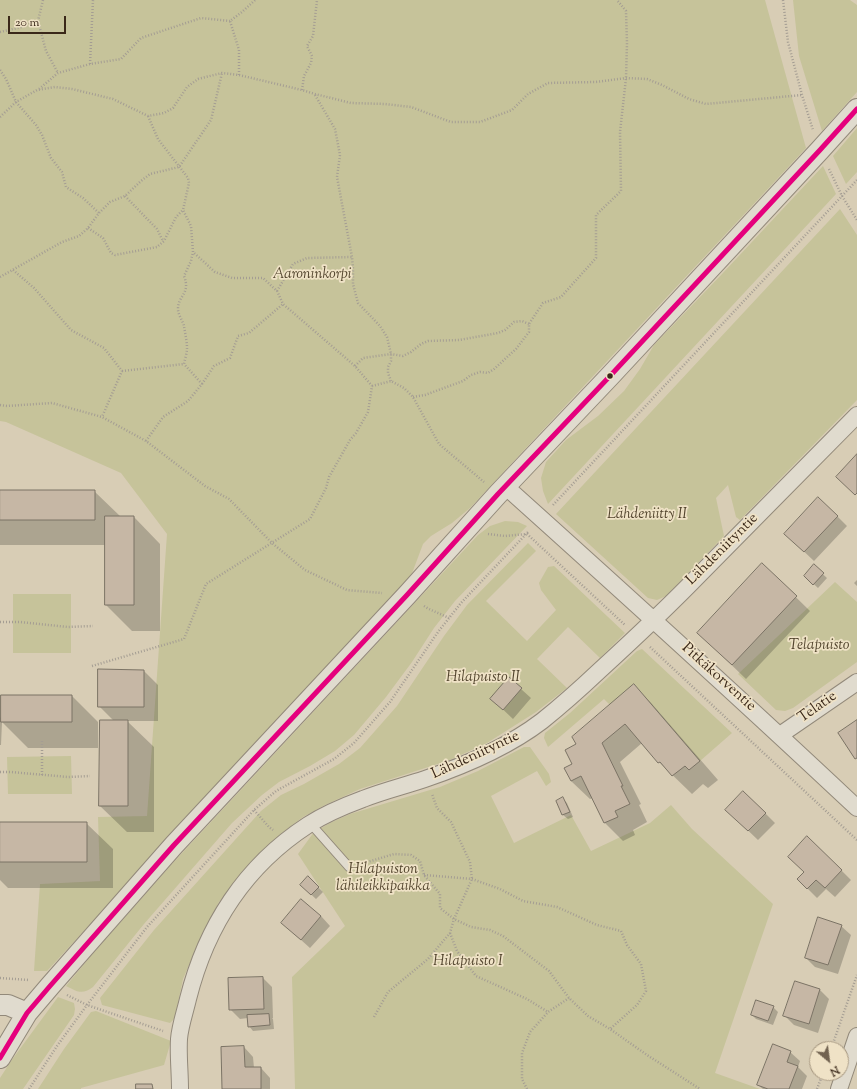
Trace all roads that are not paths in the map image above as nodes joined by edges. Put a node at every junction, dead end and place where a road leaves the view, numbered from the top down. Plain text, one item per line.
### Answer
1 (857, 109) edge
2 (857, 415) edge
3 (501, 490) junction
4 (654, 620) junction
5 (857, 682) edge
6 (780, 735) junction
7 (857, 808) edge
8 (310, 823) junction
9 (349, 867) road end
10 (0, 1005) edge
11 (27, 1014) junction
12 (857, 1036) edge
13 (0, 1058) edge
14 (180, 1089) edge
15 (839, 1089) edge

1 - 3 street
2 - 4 street, Lähdeniityntie
3 - 4 street, Pitkäkorventie
3 - 11 street
4 - 6 street, Pitkäkorventie
4 - 8 street, Lähdeniityntie
5 - 6 street, Telatie
6 - 7 street, Pitkäkorventie
8 - 9 lane
8 - 14 street, Lähdeniityntie
10 - 11 street
11 - 13 street
12 - 15 street

